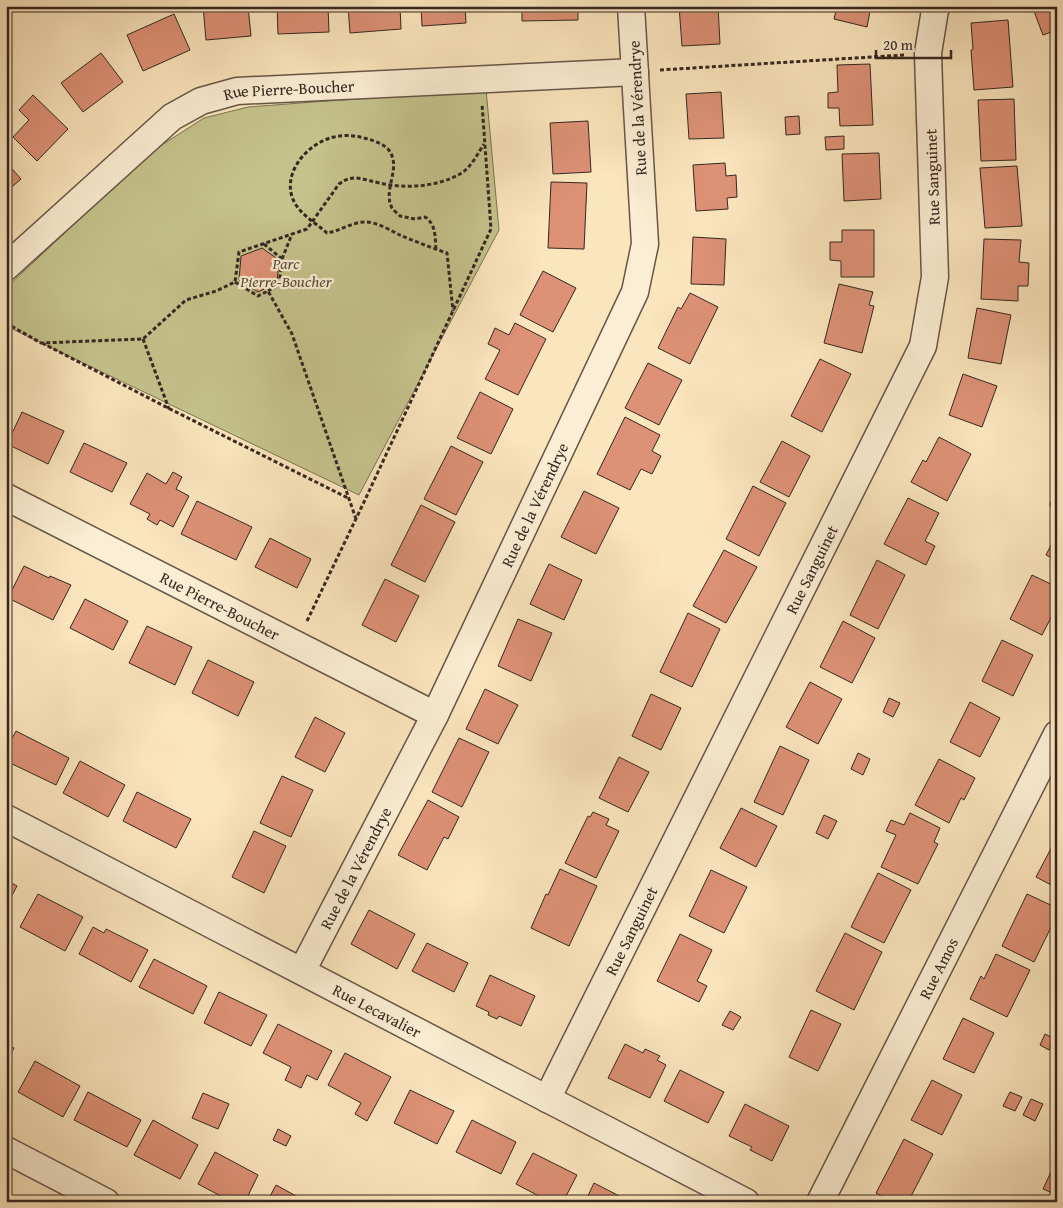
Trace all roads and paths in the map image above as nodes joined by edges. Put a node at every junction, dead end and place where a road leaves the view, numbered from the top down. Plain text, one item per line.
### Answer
1 (631, 6) edge
2 (937, 6) edge
3 (928, 53) junction
4 (635, 72) junction
5 (480, 79) junction
6 (485, 143) junction
7 (391, 185) junction
8 (313, 221) junction
9 (292, 234) junction
10 (264, 244) junction
11 (436, 249) junction
12 (282, 259) junction
13 (6, 267) edge
14 (235, 282) junction
15 (268, 291) junction
16 (453, 312) junction
17 (6, 323) edge
18 (143, 339) junction
19 (42, 343) junction
20 (170, 409) junction
21 (6, 497) edge
22 (348, 498) junction
23 (356, 520) junction
24 (296, 644) junction
25 (435, 715) junction
26 (1057, 734) edge
27 (6, 818) edge
28 (302, 971) junction
29 (547, 1099) junction
30 (6, 1150) edge
31 (106, 1202) edge
32 (746, 1202) edge
33 (820, 1202) edge

1 - 4 street, Rue de la Vérendrye
2 - 3 street, Rue Sanguinet
3 - 4 path
3 - 29 street, Rue Sanguinet
4 - 5 street, Rue Pierre-Boucher
4 - 25 street, Rue de la Vérendrye
5 - 6 path
5 - 13 street, Rue Pierre-Boucher
6 - 7 path
6 - 16 path
7 - 8 path
7 - 8 path
7 - 11 path
8 - 9 path
8 - 11 path
9 - 10 path
9 - 12 path
10 - 12 path
10 - 14 path
11 - 16 path
12 - 15 path
14 - 15 path
14 - 18 path
15 - 22 path
16 - 23 path
17 - 19 path
18 - 19 path
18 - 20 path
19 - 20 path
20 - 22 path
21 - 24 street, Rue Pierre-Boucher
22 - 23 path
23 - 24 path
24 - 25 street, Rue Pierre-Boucher
25 - 28 street, Rue de la Vérendrye
26 - 33 street, Rue Amos
27 - 28 street, Rue Lecavalier
28 - 29 street, Rue Lecavalier
29 - 32 street, Rue Lecavalier
30 - 31 street

